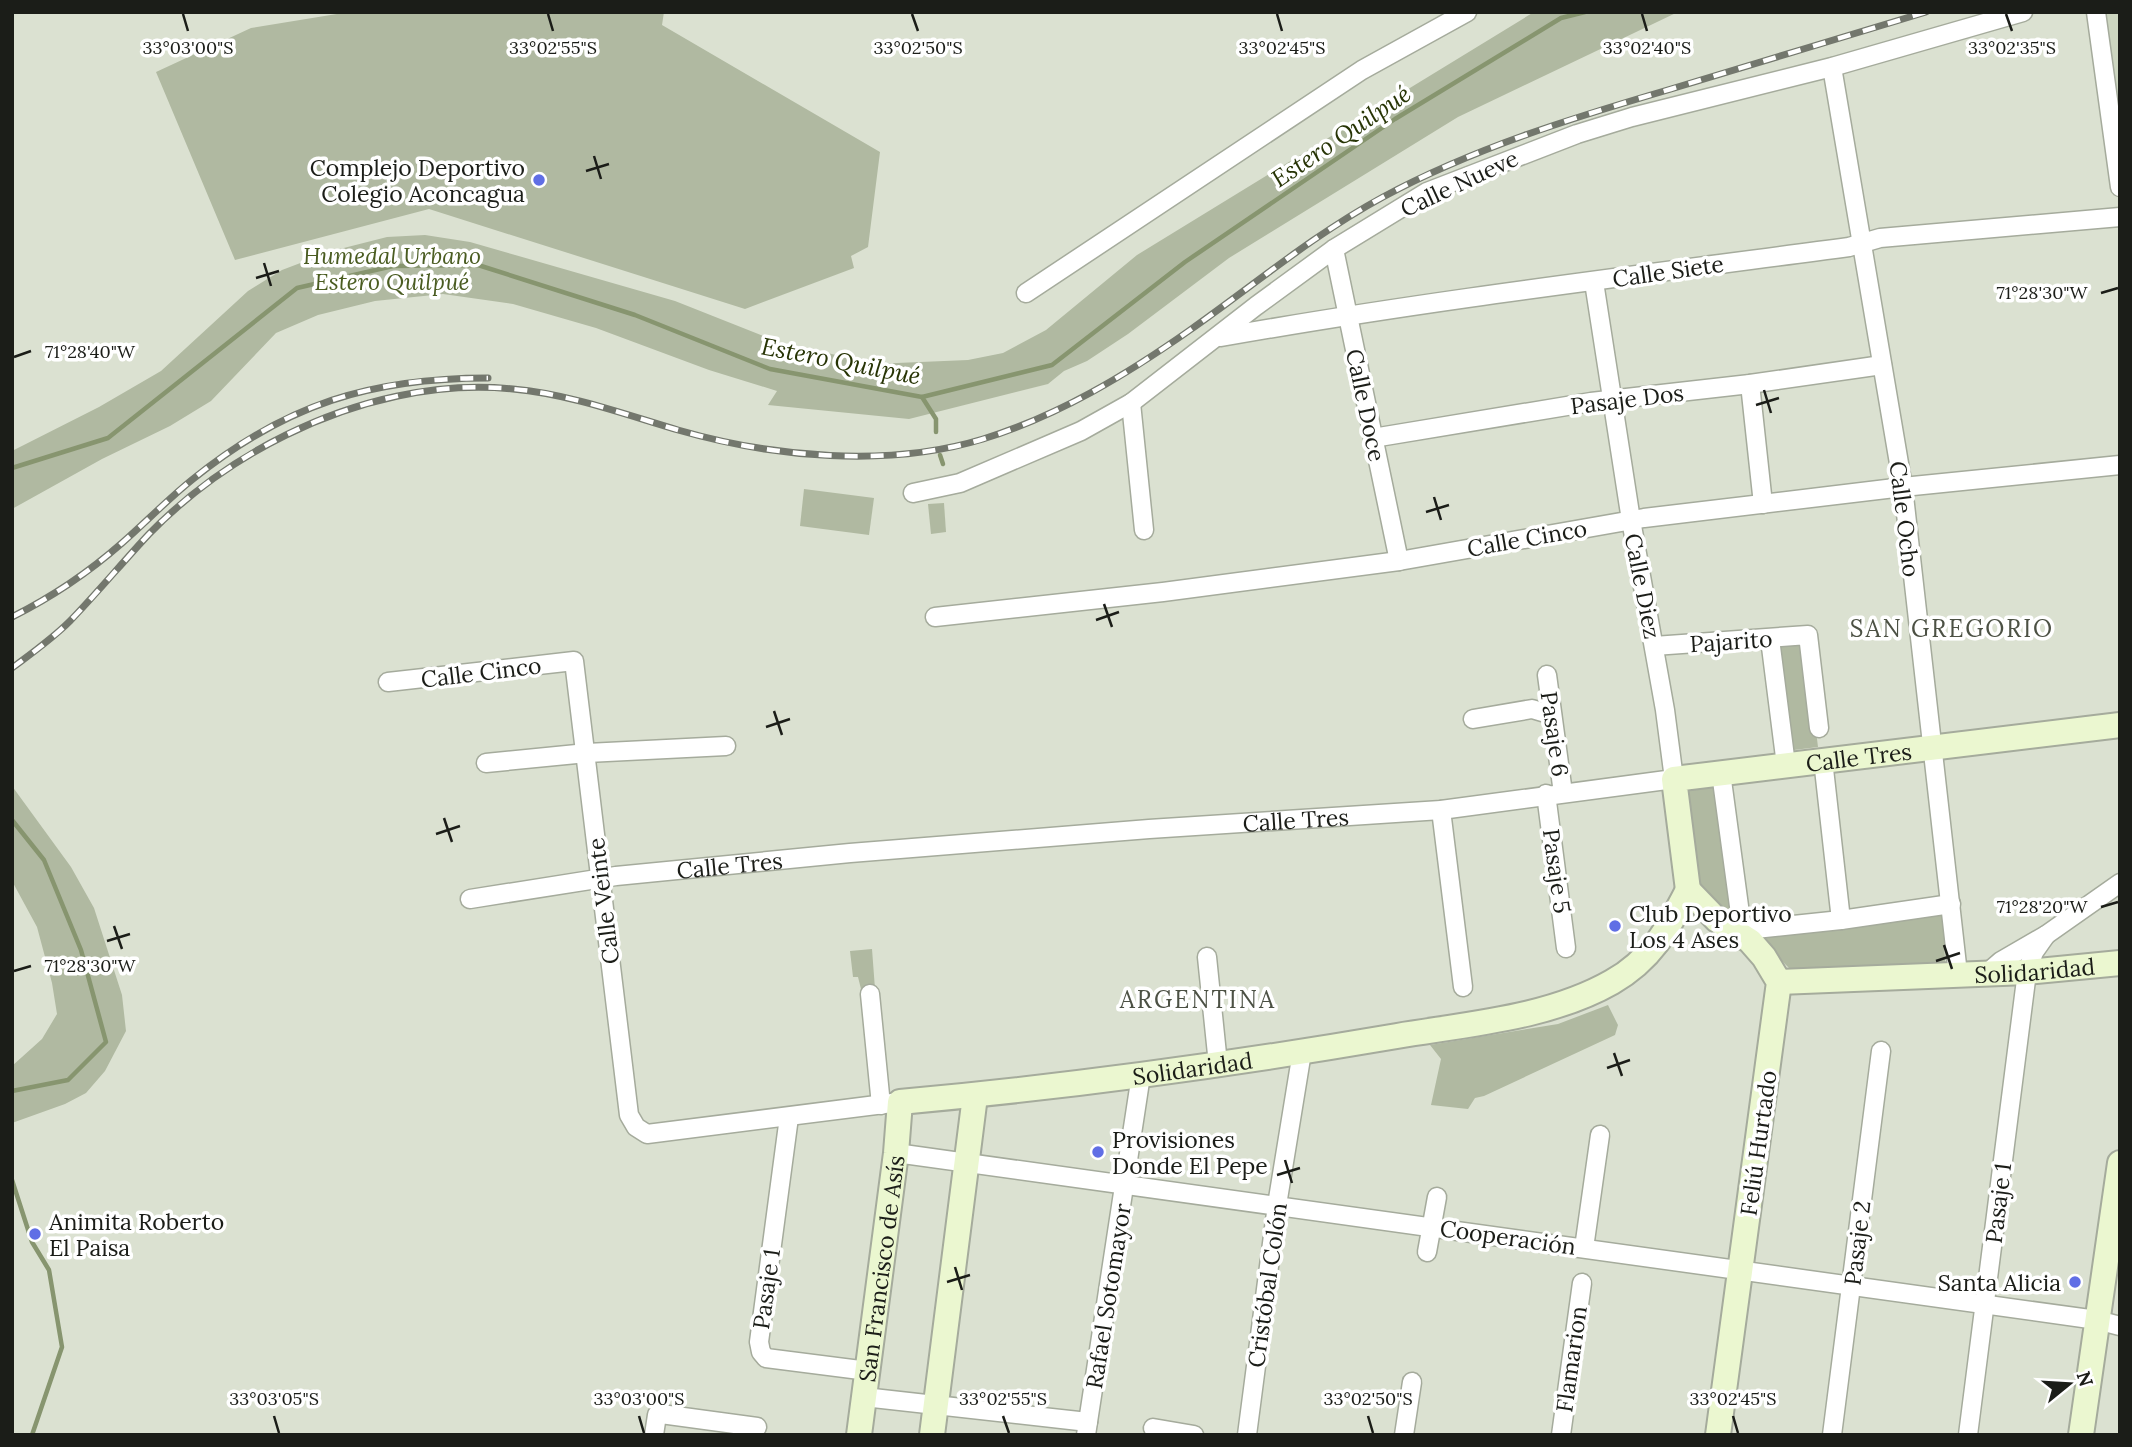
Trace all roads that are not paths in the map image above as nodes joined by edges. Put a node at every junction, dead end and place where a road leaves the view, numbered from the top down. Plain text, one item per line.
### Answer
1 (1467, 12) edge
2 (2023, 12) edge
3 (2096, 12) edge
4 (1832, 66) junction
5 (2120, 187) edge
6 (2120, 217) edge
7 (1863, 243) junction
8 (1334, 249) junction
9 (1594, 282) junction
10 (1026, 293) dead end
11 (1347, 314) junction
12 (1217, 338) junction
13 (1882, 365) junction
14 (1750, 384) junction
15 (1612, 399) junction
16 (1131, 403) junction
17 (1373, 438) junction
18 (2120, 465) edge
19 (1903, 486) junction
20 (913, 492) dead end
21 (1763, 504) junction
22 (1630, 520) junction
23 (1144, 530) dead end
24 (1399, 561) junction
25 (935, 617) dead end
26 (1770, 639) junction
27 (1654, 646) junction
28 (574, 661) joint
29 (1547, 675) dead end
30 (388, 682) dead end
31 (1552, 715) junction
32 (1473, 719) dead end
33 (2120, 725) edge
34 (1819, 728) dead end
35 (726, 746) dead end
36 (1932, 747) junction
37 (587, 753) junction
38 (1823, 760) junction
39 (486, 763) dead end
40 (1786, 765) junction
41 (1721, 773) junction
42 (1674, 779) junction
43 (1555, 794) junction
44 (1441, 810) junction
45 (600, 879) junction
46 (2120, 883) edge
47 (1688, 890) junction
48 (470, 899) dead end
49 (1951, 904) junction
50 (1841, 920) junction
51 (1736, 931) junction
52 (2046, 935) junction
53 (1566, 948) dead end
54 (1207, 957) dead end
55 (2120, 963) edge
56 (2026, 972) junction
57 (1958, 974) junction
58 (1986, 974) junction
59 (1779, 982) junction
60 (1463, 987) dead end
61 (870, 994) dead end
62 (1881, 1051) dead end
63 (1302, 1052) junction
64 (1218, 1064) junction
65 (1141, 1074) junction
66 (975, 1096) junction
67 (890, 1104) junction
68 (789, 1117) junction
69 (647, 1134) joint
70 (1600, 1135) dead end
71 (895, 1153) junction
72 (968, 1161) junction
73 (2120, 1163) edge
74 (1125, 1183) junction
75 (1437, 1197) dead end
76 (1277, 1205) junction
77 (1432, 1227) junction
78 (1584, 1248) junction
79 (1427, 1252) dead end
80 (1741, 1270) junction
81 (1582, 1283) dead end
82 (1852, 1286) junction
83 (1985, 1304) junction
84 (2108, 1323) edge
85 (868, 1371) junction
86 (1412, 1382) dead end
87 (864, 1397) junction
88 (936, 1405) junction
89 (757, 1427) dead end
90 (1087, 1428) edge
91 (1153, 1428) dead end
92 (720, 1429) edge
93 (654, 1435) edge
94 (859, 1435) edge
95 (932, 1435) edge
96 (1194, 1435) edge
97 (1247, 1435) edge
98 (1404, 1435) edge
99 (1561, 1435) edge
100 (1718, 1435) edge
101 (1832, 1435) edge
102 (1968, 1435) edge
103 (2081, 1435) edge

1 - 10 street
2 - 4 street, Calle Nueve
3 - 5 street
4 - 7 street, Calle Ocho
4 - 8 street, Calle Nueve
6 - 7 street, Calle Siete
7 - 9 street, Calle Siete
7 - 13 street, Calle Ocho
8 - 11 street, Calle Doce
8 - 12 street, Calle Nueve
9 - 11 street, Calle Siete
9 - 15 street, Calle Diez
11 - 12 street, Calle Siete
11 - 17 street, Calle Doce
12 - 16 street, Calle Nueve
13 - 14 street, Pasaje Dos
13 - 19 street, Calle Ocho
14 - 15 street, Pasaje Dos
14 - 21 street
15 - 17 street, Pasaje Dos
15 - 22 street, Calle Diez
16 - 20 street, Calle Nueve
16 - 23 street
17 - 24 street, Calle Doce
18 - 19 street, Calle Cinco
19 - 21 street, Calle Cinco
19 - 36 street, Calle Ocho
21 - 22 street, Calle Cinco
22 - 24 street, Calle Cinco
22 - 27 street, Calle Diez
24 - 25 street, Calle Cinco
26 - 27 street, Pajarito
26 - 34 street, Pajarito
26 - 40 street
27 - 42 street, Calle Diez
28 - 30 street, Calle Cinco
28 - 37 street, Calle Veinte
29 - 31 street, Pasaje 6
31 - 32 street
31 - 43 street, Pasaje 6
33 - 36 main road, Calle Tres
35 - 37 street
36 - 38 main road, Calle Tres
36 - 49 street, Calle Ocho
37 - 39 street
37 - 45 street, Calle Veinte
38 - 40 main road, Calle Tres
38 - 50 street
40 - 41 main road, Calle Tres
41 - 42 main road, Calle Tres
41 - 51 street
42 - 43 street, Calle Tres
42 - 47 main road, Calle Diez
43 - 44 street, Calle Tres
43 - 53 street, Pasaje 5
44 - 45 street, Calle Tres
44 - 60 street
45 - 48 street, Calle Tres
45 - 69 street, Calle Veinte
46 - 52 street
47 - 51 main road
47 - 63 main road, Solidaridad
49 - 50 street
49 - 57 street, Calle Ocho
50 - 51 street
51 - 59 main road
52 - 56 street, Pasaje 1
52 - 58 street
54 - 64 street
55 - 56 main road, Solidaridad
56 - 58 main road, Solidaridad
56 - 83 street, Pasaje 1
57 - 58 main road, Solidaridad
57 - 59 main road, Solidaridad
59 - 80 main road, Feliú Hurtado
61 - 67 street
62 - 82 street, Pasaje 2
63 - 64 main road, Solidaridad
63 - 76 street, Cristóbal Colón
64 - 65 main road, Solidaridad
65 - 66 main road, Solidaridad
65 - 74 street, Rafael Sotomayor
66 - 67 main road, Solidaridad
66 - 72 main road
67 - 68 street, Solidaridad
67 - 71 main road, San Francisco de Asís
68 - 69 street, Solidaridad
68 - 85 street, Pasaje 1
70 - 78 street
71 - 72 street, Cooperación
71 - 85 main road, San Francisco de Asís
72 - 74 street, Cooperación
72 - 88 main road
73 - 84 main road
74 - 76 street, Cooperación
74 - 90 street, Rafael Sotomayor
75 - 77 street
76 - 77 street, Cooperación
76 - 97 street, Cristóbal Colón
77 - 78 street, Cooperación
77 - 79 street
78 - 80 street, Cooperación
80 - 82 street, Cooperación
80 - 100 main road, Feliú Hurtado
81 - 99 street, Flamarion
82 - 83 street, Cooperación
82 - 101 street, Pasaje 2
83 - 84 street, Cooperación
83 - 102 street, Pasaje 1
84 - 103 main road
85 - 87 main road, San Francisco de Asís
86 - 98 street
87 - 88 street
87 - 94 main road, San Francisco de Asís
88 - 90 street
88 - 95 main road
89 - 92 street
91 - 96 street
92 - 93 street

